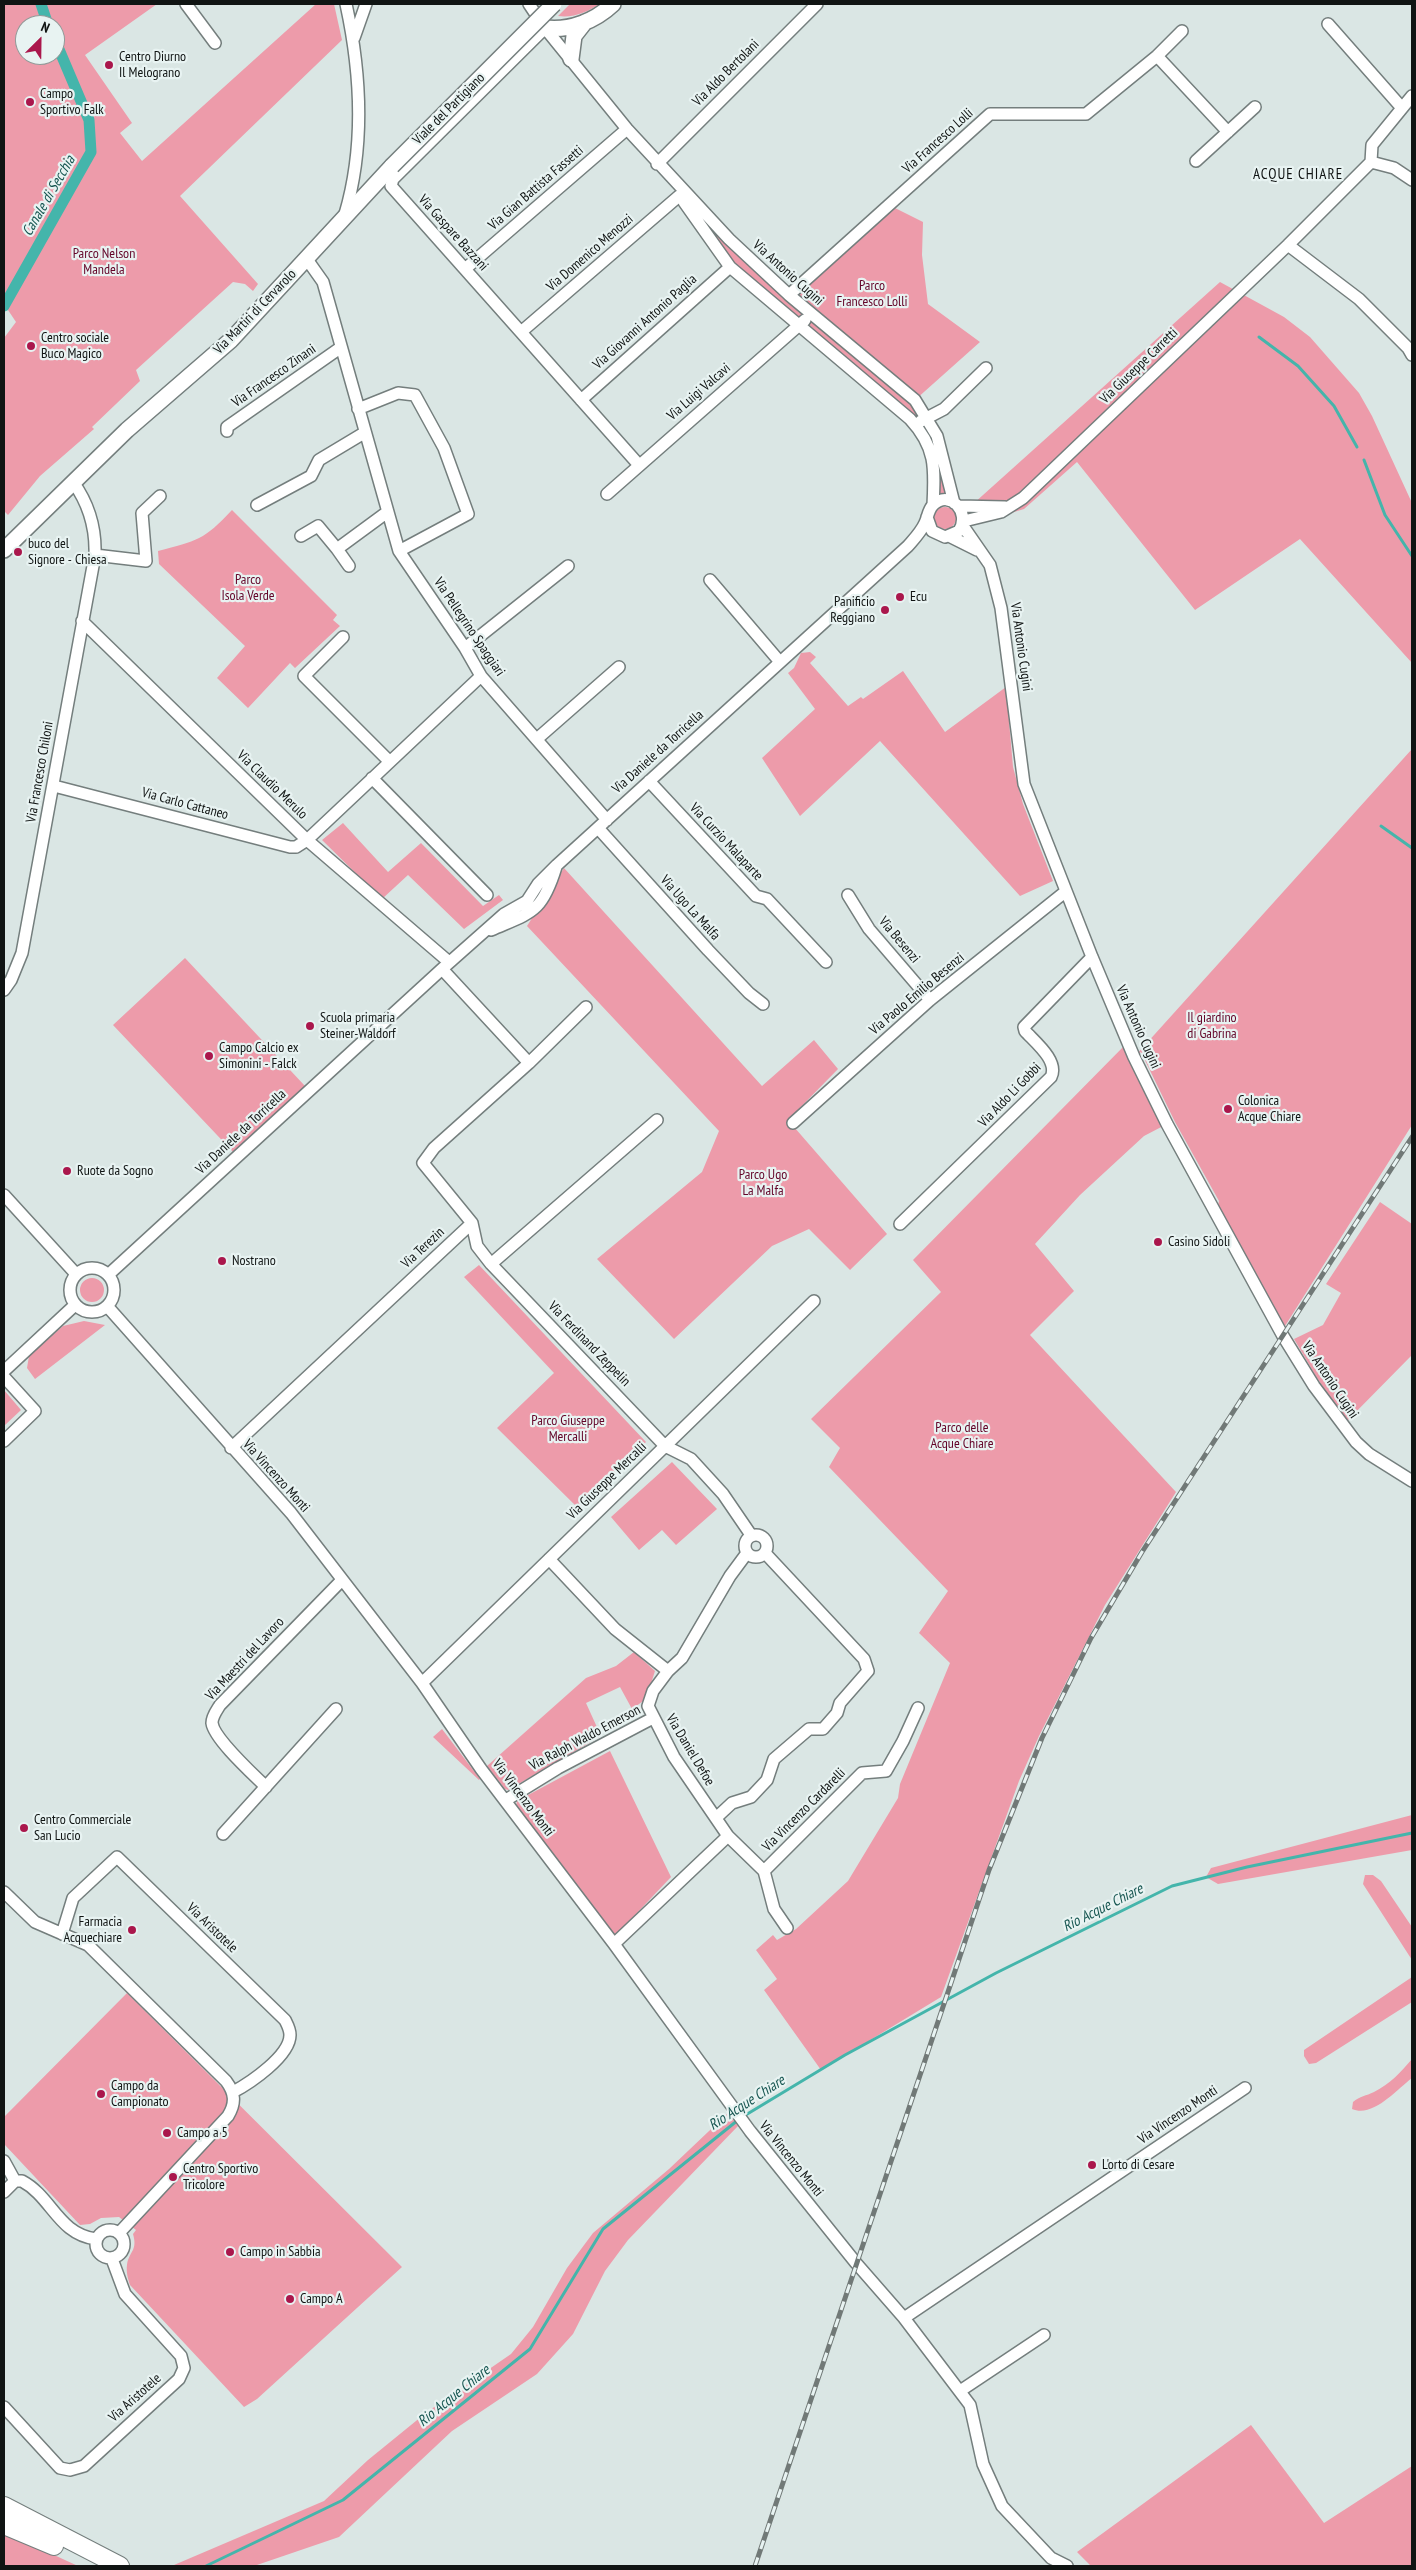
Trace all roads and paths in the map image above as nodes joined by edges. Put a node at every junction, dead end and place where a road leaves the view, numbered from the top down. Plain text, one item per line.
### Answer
1 (186, 4) edge
2 (346, 4) edge
3 (366, 4) edge
4 (528, 4) edge
5 (554, 4) edge
6 (613, 4) edge
7 (817, 4) edge
8 (586, 21) junction
9 (1328, 24) dead end
10 (545, 28) junction
11 (1182, 31) dead end
12 (353, 42) junction
13 (215, 43) dead end
14 (1157, 56) junction
15 (571, 59) junction
16 (1412, 96) edge
17 (1255, 107) dead end
18 (1402, 108) junction
19 (626, 129) junction
20 (1228, 132) junction
21 (1196, 161) dead end
22 (1371, 162) junction
23 (657, 164) junction
24 (1412, 180) edge
25 (680, 196) junction
26 (345, 214) junction
27 (1288, 245) junction
28 (306, 258) junction
29 (730, 267) junction
30 (465, 269) junction
31 (789, 295) junction
32 (812, 314) junction
33 (799, 325) junction
34 (521, 332) junction
35 (340, 348) junction
36 (1412, 355) edge
37 (986, 368) dead end
38 (581, 400) junction
39 (358, 409) junction
40 (928, 417) junction
41 (916, 425) junction
42 (227, 431) dead end
43 (364, 433) junction
44 (639, 465) junction
45 (73, 482) junction
46 (608, 494) dead end
47 (160, 496) dead end
48 (957, 504) junction
49 (933, 505) junction
50 (257, 506) dead end
51 (1009, 507) junction
52 (386, 513) junction
53 (927, 517) junction
54 (963, 523) junction
55 (936, 535) junction
56 (301, 536) dead end
57 (949, 536) junction
58 (908, 546) junction
59 (338, 549) junction
60 (4, 550) edge
61 (399, 551) junction
62 (979, 551) junction
63 (95, 555) junction
64 (350, 566) dead end
65 (568, 566) dead end
66 (710, 580) dead end
67 (82, 621) junction
68 (343, 637) dead end
69 (466, 648) junction
70 (780, 662) junction
71 (619, 667) dead end
72 (482, 676) junction
73 (538, 738) junction
74 (389, 761) junction
75 (372, 778) junction
76 (650, 781) junction
77 (54, 786) junction
78 (607, 820) junction
79 (598, 828) junction
80 (307, 840) junction
81 (1065, 892) junction
82 (487, 895) dead end
83 (848, 895) dead end
84 (1092, 958) junction
85 (826, 962) dead end
86 (446, 965) junction
87 (4, 990) edge
88 (930, 1000) junction
89 (763, 1004) dead end
90 (586, 1006) dead end
91 (529, 1063) junction
92 (657, 1120) dead end
93 (793, 1123) dead end
94 (4, 1195) edge
95 (472, 1223) junction
96 (900, 1224) dead end
97 (491, 1264) junction
98 (76, 1274) junction
99 (108, 1275) junction
100 (814, 1301) dead end
101 (75, 1305) junction
102 (107, 1306) junction
103 (4, 1371) edge
104 (4, 1377) edge
105 (4, 1440) edge
106 (665, 1446) junction
107 (231, 1448) junction
108 (1412, 1481) edge
109 (751, 1535) junction
110 (747, 1553) junction
111 (765, 1553) junction
112 (549, 1559) junction
113 (342, 1580) junction
114 (668, 1671) junction
115 (422, 1683) junction
116 (918, 1708) dead end
117 (336, 1709) dead end
118 (653, 1718) junction
119 (266, 1787) junction
120 (506, 1800) junction
121 (716, 1817) junction
122 (223, 1834) dead end
123 (728, 1836) junction
124 (764, 1871) junction
125 (4, 1892) edge
126 (787, 1928) dead end
127 (62, 1934) junction
128 (614, 1944) junction
129 (1245, 2088) dead end
130 (233, 2092) junction
131 (4, 2161) edge
132 (15, 2181) junction
133 (4, 2192) edge
134 (119, 2233) junction
135 (96, 2239) junction
136 (112, 2259) junction
137 (904, 2318) junction
138 (1044, 2335) dead end
139 (960, 2391) junction
140 (4, 2407) edge
141 (5, 2512) edge
142 (108, 2566) edge
143 (120, 2566) edge
144 (1067, 2566) edge

1 - 13 street
2 - 12 street, Via Martiri di Cervarolo
3 - 12 street
4 - 10 street, Via Antonio Cugini
5 - 26 main road, Viale del Partigiano, bridge
6 - 8 main road
7 - 23 street, Via Aldo Bertolani
8 - 10 main road
8 - 15 main road
9 - 18 street
10 - 15 street, Via Antonio Cugini
10 - 30 street, Via Gaspare Bazzani
11 - 14 street, Via Francesco Lolli
12 - 26 street, Via Martiri di Cervarolo
14 - 20 street
14 - 31 street, Via Francesco Lolli
15 - 19 street, Via Antonio Cugini
16 - 18 street
17 - 20 street
18 - 22 street
19 - 23 street, Via Antonio Cugini
19 - 30 street, Via Gian Battista Fassetti
20 - 21 street
22 - 24 street
22 - 27 street, Via Giuseppe Carretti
23 - 25 street, Via Antonio Cugini
23 - 31 street, Via Antonio Cugini
25 - 29 street, Via Antonio Cugini
25 - 34 street, Via Domenico Menozzi
26 - 28 main road, Via Martiri di Cervarolo
27 - 36 street
27 - 51 street, Via Giuseppe Carretti
28 - 35 street, Via Pellegrino Spaggiari
28 - 45 main road, Via Martiri di Cervarolo
29 - 33 street, Via Antonio Cugini
29 - 38 street, Via Giovanni Antonio Paglia
30 - 34 street, Via Gaspare Bazzani
31 - 32 street, Via Antonio Cugini
32 - 33 street, Via Luigi Valcavi
32 - 40 street, Via Antonio Cugini
33 - 41 street, Via Antonio Cugini
33 - 44 street, Via Luigi Valcavi
34 - 38 street, Via Gaspare Bazzani
35 - 39 street, Via Pellegrino Spaggiari
35 - 42 street, Via Francesco Zinani
37 - 40 street
38 - 44 street, Via Gaspare Bazzani
39 - 43 street, Via Pellegrino Spaggiari
39 - 61 street
40 - 41 street
40 - 48 street, Via Antonio Cugini
41 - 49 street, Via Antonio Cugini
43 - 50 street
43 - 52 street, Via Pellegrino Spaggiari
44 - 46 street, Via Luigi Valcavi
45 - 60 main road, Via Martiri di Cervarolo
45 - 63 street, Via Francesco Chiloni
47 - 63 street
48 - 49 street
48 - 51 street
48 - 54 street, Via Antonio Cugini
49 - 53 street, Via Antonio Cugini
51 - 54 street, Via Giuseppe Carretti
52 - 59 street
52 - 61 street, Via Pellegrino Spaggiari
53 - 55 street
53 - 58 street, Via Daniele da Torricella
54 - 57 street
54 - 62 street, Via Antonio Cugini
55 - 57 street
55 - 58 street, Via Daniele da Torricella
56 - 59 street
57 - 62 street
58 - 70 street, Via Daniele da Torricella
59 - 64 street
61 - 69 street, Via Pellegrino Spaggiari
62 - 81 street, Via Antonio Cugini
63 - 67 street, Via Francesco Chiloni
65 - 69 street
66 - 70 street
67 - 77 street, Via Francesco Chiloni
67 - 80 street, Via Claudio Merulo
68 - 74 street
69 - 72 street, Via Pellegrino Spaggiari
70 - 76 street, Via Daniele da Torricella
71 - 73 street
72 - 73 street, Via Pellegrino Spaggiari
72 - 74 street
73 - 78 street, Via Pellegrino Spaggiari
74 - 75 street
75 - 80 street
75 - 82 street
76 - 78 street, Via Daniele da Torricella
76 - 85 street, Via Curzio Malaparte
77 - 80 street, Via Carlo Cattaneo
77 - 87 street, Via Francesco Chiloni
78 - 79 street, Via Daniele da Torricella
79 - 86 street, Via Daniele da Torricella
79 - 89 street, Via Ugo La Malfa
80 - 86 street, Via Claudio Merulo
81 - 84 street, Via Antonio Cugini
81 - 88 street, Via Paolo Emilio Besenzi
83 - 88 street, Via Besenzi
84 - 96 street, Via Aldo Li Gobbi
84 - 108 street, Via Antonio Cugini
86 - 91 street
86 - 99 street, Via Daniele da Torricella
88 - 93 street, Via Paolo Emilio Besenzi
90 - 91 street
91 - 95 street
92 - 97 street
94 - 98 street
95 - 97 street, Via Ferdinand Zeppelin
95 - 107 street, Via Terezin
97 - 106 street, Via Ferdinand Zeppelin
98 - 99 street
98 - 101 street
99 - 102 street
100 - 106 street, Via Giuseppe Mercalli
101 - 102 street
101 - 103 street
102 - 107 street, Via Vincenzo Monti
104 - 105 street
106 - 109 street
106 - 112 street, Via Giuseppe Mercalli
107 - 113 street, Via Vincenzo Monti
109 - 110 street, Via Daniel Defoe
109 - 111 street
110 - 111 street
110 - 114 street, Via Daniel Defoe
111 - 121 street
112 - 114 street
112 - 115 street, Via Giuseppe Mercalli
113 - 115 street, Via Vincenzo Monti
113 - 119 street, Via Maestri del Lavoro
114 - 118 street, Via Daniel Defoe
115 - 120 street, Via Vincenzo Monti
116 - 124 street, Via Vincenzo Cardarelli
117 - 119 street
118 - 120 street, Via Ralph Waldo Emerson
118 - 121 street, Via Daniel Defoe
119 - 122 street
120 - 128 street, Via Vincenzo Monti
121 - 123 street, Via Daniel Defoe
123 - 124 street, Via Vincenzo Cardarelli
123 - 128 street
124 - 126 street, Via Vincenzo Cardarelli
125 - 127 street
127 - 130 street
127 - 130 street, Via Aristotele
128 - 137 street, Via Vincenzo Monti
129 - 137 street, Via Vincenzo Monti
130 - 134 street
131 - 132 street
132 - 133 street
132 - 135 street
134 - 135 street
134 - 136 street
135 - 136 street, Via Aristotele
136 - 140 street, Via Aristotele
137 - 139 street, Via Vincenzo Monti
138 - 139 street
139 - 144 street, Via Vincenzo Monti
141 - 142 main road
141 - 143 main road

